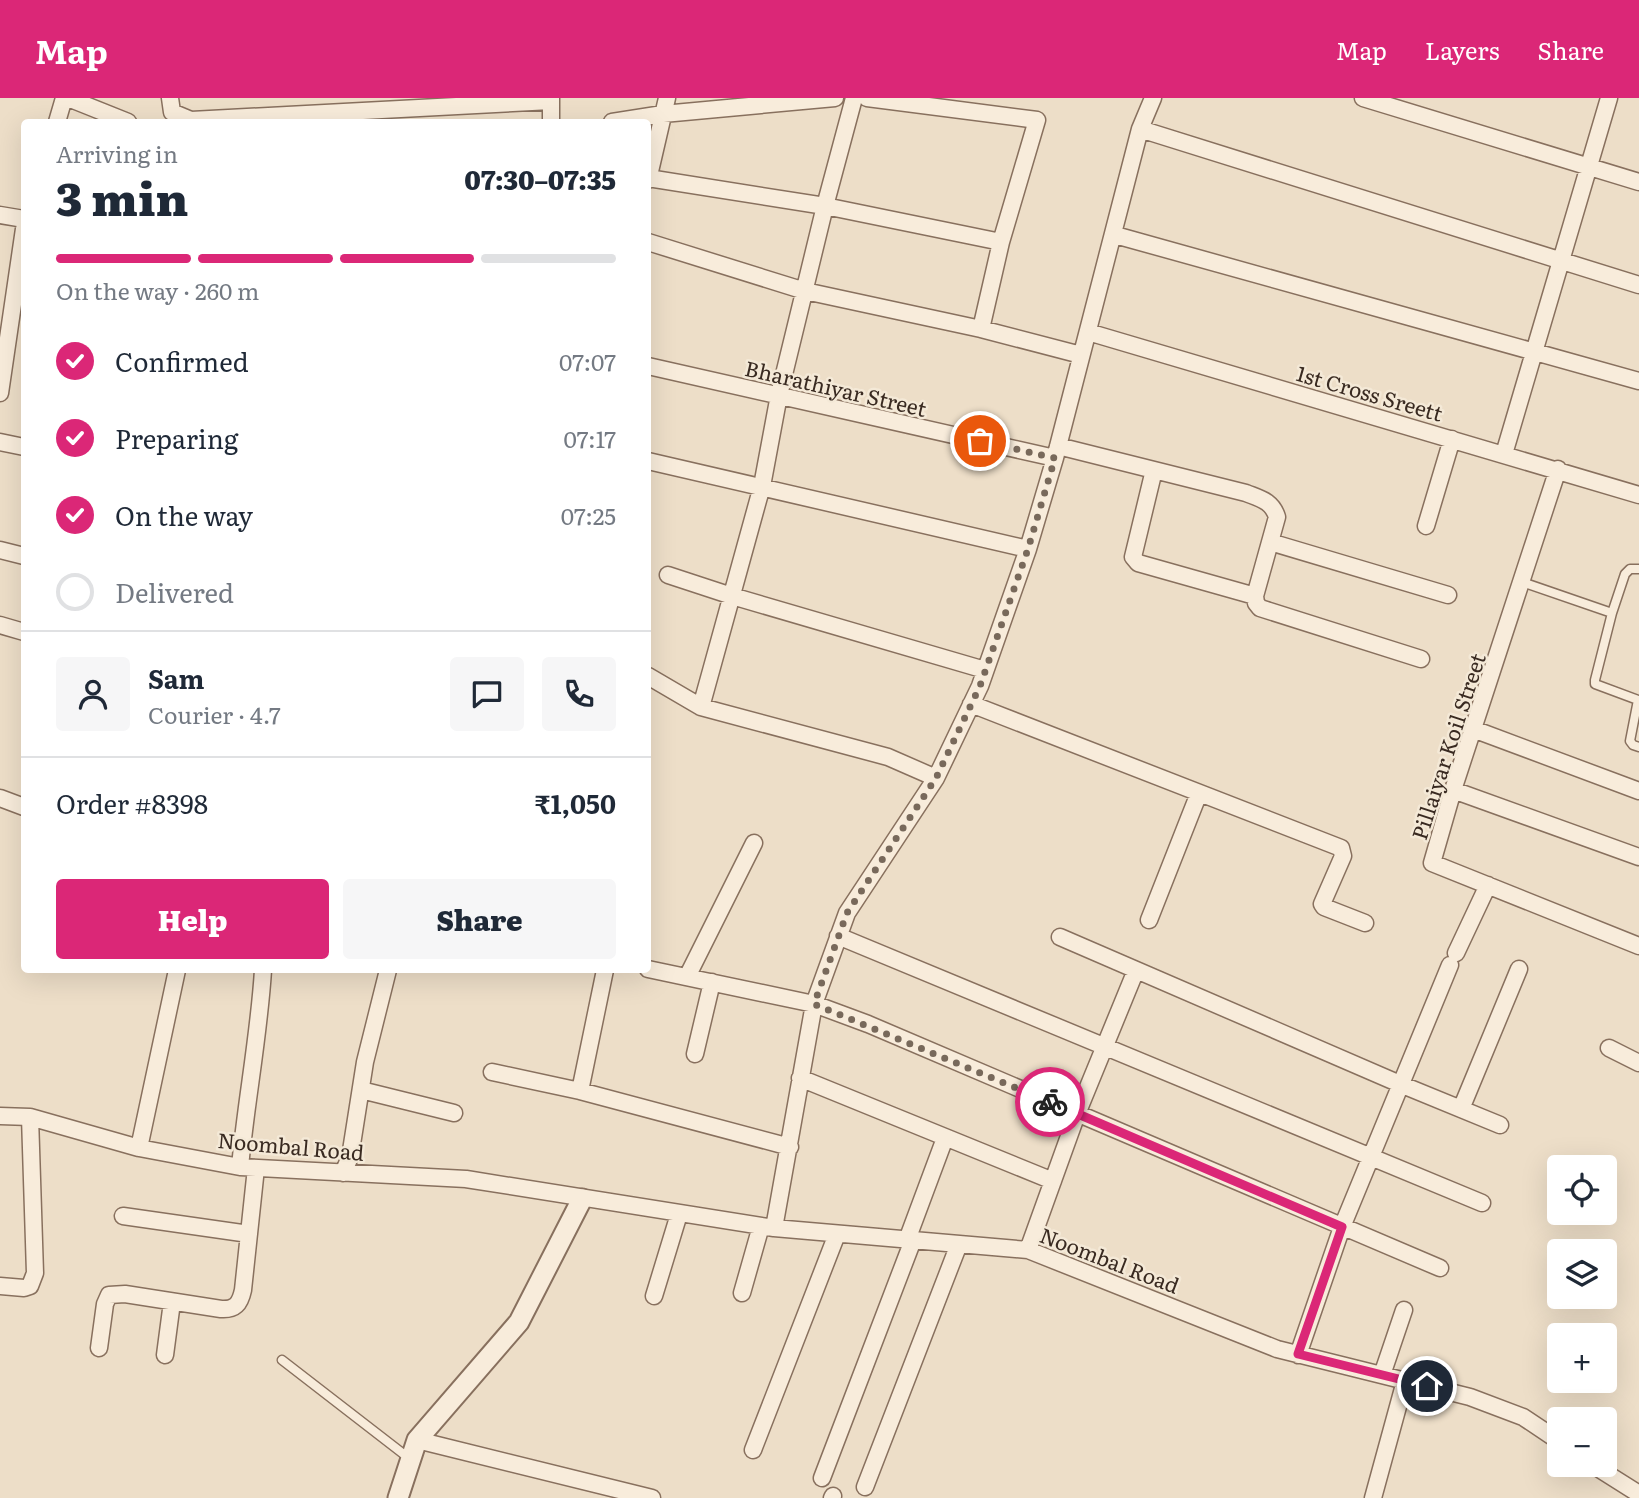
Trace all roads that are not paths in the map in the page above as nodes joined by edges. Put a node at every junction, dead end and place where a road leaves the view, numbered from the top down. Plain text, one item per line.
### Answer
1 (66, 98) edge
2 (170, 98) edge
3 (835, 98) edge
4 (854, 98) edge
5 (867, 98) edge
6 (1153, 98) edge
7 (1363, 98) edge
8 (1609, 98) edge
9 (551, 99) edge
10 (665, 106) edge
11 (58, 119) edge
12 (120, 119) edge
13 (189, 119) edge
14 (208, 119) edge
15 (551, 119) edge
16 (622, 119) edge
17 (1140, 129) junction
18 (1587, 165) junction
19 (651, 166) edge
20 (651, 179) edge
21 (1639, 182) edge
22 (825, 206) junction
23 (0, 215) edge
24 (21, 218) edge
25 (1115, 235) junction
26 (1001, 242) junction
27 (651, 243) edge
28 (21, 249) edge
29 (1562, 262) junction
30 (1639, 285) edge
31 (805, 291) junction
32 (13, 302) edge
33 (981, 329) junction
34 (1088, 331) junction
35 (1534, 352) junction
36 (1081, 355) junction
37 (651, 367) edge
38 (1639, 381) edge
39 (0, 393) edge
40 (779, 395) junction
41 (1452, 439) junction
42 (0, 442) edge
43 (21, 446) edge
44 (1057, 452) junction
45 (1504, 454) junction
46 (651, 462) edge
47 (1154, 470) junction
48 (1558, 470) junction
49 (762, 486) junction
50 (1639, 495) edge
51 (1426, 526) dead end
52 (1270, 542) junction
53 (1028, 549) junction
54 (0, 550) edge
55 (21, 555) edge
56 (1639, 569) edge
57 (668, 575) dead end
58 (1522, 582) junction
59 (1448, 594) dead end
60 (732, 596) junction
61 (1255, 596) junction
62 (1612, 613) junction
63 (0, 625) edge
64 (21, 631) edge
65 (1421, 659) dead end
66 (985, 670) junction
67 (651, 678) edge
68 (971, 704) junction
69 (701, 707) junction
70 (1473, 729) junction
71 (1639, 747) edge
72 (936, 778) junction
73 (1453, 790) junction
74 (1639, 791) edge
75 (1199, 793) junction
76 (0, 798) edge
77 (21, 806) edge
78 (754, 843) dead end
79 (1639, 857) edge
80 (1488, 885) junction
81 (1149, 919) dead end
82 (1364, 923) dead end
83 (838, 936) junction
84 (1060, 937) dead end
85 (1639, 946) edge
86 (1519, 969) dead end
87 (651, 970) edge
88 (1136, 970) junction
89 (176, 973) edge
90 (262, 973) edge
91 (387, 973) edge
92 (604, 973) edge
93 (687, 977) junction
94 (712, 982) junction
95 (814, 1004) junction
96 (1105, 1047) junction
97 (1609, 1048) dead end
98 (695, 1054) dead end
99 (1639, 1063) edge
100 (492, 1072) dead end
101 (800, 1078) junction
102 (1400, 1084) junction
103 (361, 1090) junction
104 (580, 1091) junction
105 (1461, 1109) junction
106 (454, 1113) dead end
107 (1077, 1114) junction
108 (0, 1116) edge
109 (30, 1117) junction
110 (1500, 1125) dead end
111 (945, 1138) junction
112 (789, 1147) junction
113 (139, 1148) junction
114 (1370, 1157) junction
115 (248, 1168) junction
116 (343, 1173) junction
117 (1054, 1181) junction
118 (582, 1199) junction
119 (1482, 1203) dead end
120 (679, 1214) junction
121 (123, 1216) dead end
122 (767, 1227) junction
123 (1342, 1227) junction
124 (249, 1234) junction
125 (837, 1234) junction
126 (910, 1240) junction
127 (959, 1244) junction
128 (1028, 1250) junction
129 (1440, 1268) dead end
130 (0, 1286) edge
131 (742, 1293) dead end
132 (654, 1296) dead end
133 (172, 1301) junction
134 (1404, 1310) dead end
135 (99, 1348) dead end
136 (1298, 1354) junction
137 (165, 1355) dead end
138 (282, 1360) dead end
139 (1382, 1375) junction
140 (1405, 1381) junction
141 (1547, 1433) edge
142 (414, 1450) junction
143 (753, 1450) dead end
144 (1612, 1477) edge
145 (822, 1478) dead end
146 (865, 1487) dead end
147 (600, 1492) edge
148 (1639, 1494) edge
149 (398, 1498) edge
150 (652, 1498) edge
151 (1373, 1498) edge

1 - 11 street
1 - 12 street
2 - 13 street
3 - 10 street
4 - 22 street
5 - 26 street
6 - 17 street
7 - 18 street
8 - 18 street
9 - 14 street
9 - 15 street
10 - 16 street
10 - 19 street
17 - 25 street
17 - 29 street
18 - 21 street
18 - 29 street
20 - 22 street
22 - 26 street
22 - 31 street
23 - 24 street
25 - 34 street
25 - 35 street
26 - 33 street
27 - 31 street
28 - 32 street
29 - 30 street
29 - 35 street
31 - 33 street
31 - 40 street
32 - 39 street
33 - 36 street
34 - 36 street
34 - 41 street, 1st Cross Sreett
35 - 38 street
35 - 45 street
36 - 44 street
37 - 40 street, Bharathiyar Street
40 - 44 street, Bharathiyar Street
40 - 49 street
41 - 45 street, 1st Cross Sreett
41 - 51 street
42 - 43 street
44 - 47 street, Bharathiyar Street
44 - 53 street
45 - 48 street, 1st Cross Sreett
46 - 49 street
47 - 52 street, Bharathiyar Street
47 - 61 street
48 - 50 street, 1st Cross Sreett
48 - 58 street, Pillaiyar Koil Street
49 - 53 street
49 - 60 street
52 - 59 street
52 - 61 street, Bharathiyar Street
53 - 66 street
54 - 55 street
56 - 62 lane
57 - 60 street
58 - 62 lane
58 - 70 street, Pillaiyar Koil Street
60 - 66 street
60 - 69 street
61 - 65 street
62 - 71 lane
63 - 64 street
66 - 68 street
67 - 69 street
68 - 72 street
68 - 75 street
69 - 72 street
70 - 73 street, Pillaiyar Koil Street
70 - 74 street
72 - 83 street
73 - 79 street
73 - 80 street, Pillaiyar Koil Street
75 - 81 street
75 - 82 street
76 - 77 street
78 - 93 street
80 - 85 street, Pillaiyar Koil Street
80 - 102 street
83 - 95 street
83 - 96 street
84 - 88 street
86 - 105 street
87 - 93 street
88 - 96 street
88 - 102 street
89 - 113 street
90 - 115 street
91 - 103 street
92 - 104 street
93 - 94 street
94 - 95 street
94 - 98 street
95 - 101 street
95 - 107 street
96 - 107 street
96 - 114 street
97 - 99 street
100 - 104 street
101 - 111 street
101 - 112 street
102 - 105 street
102 - 114 street
103 - 106 street
103 - 116 street
104 - 112 street
105 - 110 street
107 - 117 street
107 - 123 street
108 - 109 street, Noombal Road
109 - 113 street, Noombal Road
109 - 130 street
111 - 117 street
111 - 126 street
112 - 122 street
113 - 115 street, Noombal Road
114 - 119 street
114 - 123 street
115 - 116 street, Noombal Road
115 - 124 street
116 - 118 street, Noombal Road
117 - 128 street
118 - 120 street, Noombal Road
118 - 142 street
120 - 122 street, Noombal Road
120 - 132 street
121 - 124 street
122 - 125 street, Noombal Road
122 - 131 street
123 - 129 street
123 - 136 street
124 - 133 street
125 - 126 street, Noombal Road
125 - 143 street
126 - 127 street, Noombal Road
126 - 145 street
127 - 128 street, Noombal Road
127 - 146 street
128 - 136 street, Noombal Road
133 - 135 street
133 - 137 street
134 - 139 street
136 - 139 street, Noombal Road
138 - 142 lane
139 - 140 street, Noombal Road
140 - 141 street, Noombal Road
140 - 151 street
142 - 147 street
142 - 149 street
144 - 148 street
147 - 150 street

